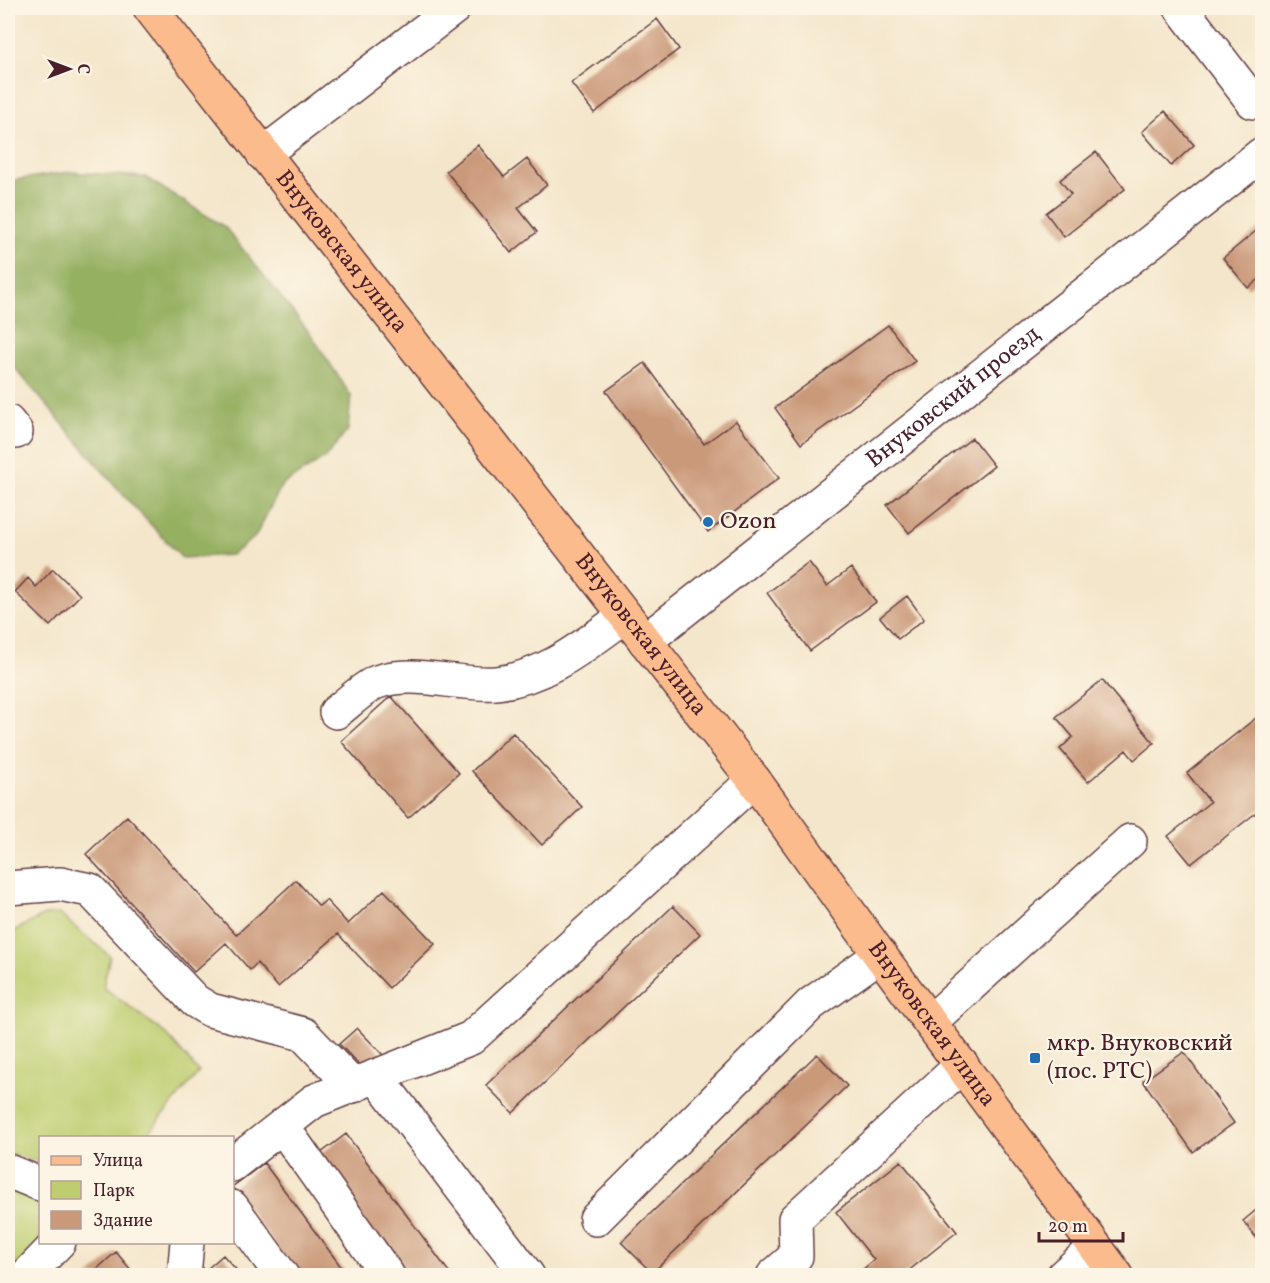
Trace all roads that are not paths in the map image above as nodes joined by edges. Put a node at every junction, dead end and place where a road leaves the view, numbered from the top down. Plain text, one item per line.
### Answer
1 (150, 8) edge
2 (454, 8) edge
3 (1182, 8) edge
4 (1259, 106) edge
5 (263, 154) junction
6 (1263, 154) edge
7 (624, 616) junction
8 (645, 641) junction
9 (336, 712) dead end
10 (754, 780) junction
11 (1130, 841) dead end
12 (8, 888) edge
13 (880, 955) junction
14 (930, 1022) junction
15 (962, 1065) junction
16 (365, 1081) junction
17 (282, 1126) junction
18 (234, 1163) edge
19 (8, 1171) edge
20 (39, 1184) edge
21 (234, 1210) edge
22 (596, 1219) dead end
23 (57, 1244) edge
24 (187, 1244) edge
25 (1095, 1247) junction
26 (26, 1275) edge
27 (184, 1275) edge
28 (282, 1275) edge
29 (388, 1275) edge
30 (528, 1275) edge
31 (773, 1275) edge
32 (1063, 1275) edge
33 (1117, 1275) edge

1 - 5 main road, Внуковская улица
2 - 5 street
3 - 4 street
5 - 7 main road, Внуковская улица
6 - 8 street, Внуковский проезд
7 - 8 main road, Внуковская улица
7 - 9 street
8 - 10 main road, Внуковская улица
10 - 13 main road, Внуковская улица
10 - 16 street
11 - 14 street
12 - 16 street
13 - 14 main road, Внуковская улица
13 - 22 street
14 - 15 main road, Внуковская улица
15 - 25 main road, Внуковская улица
15 - 31 street
16 - 17 street
16 - 30 street
17 - 18 street
17 - 29 street
19 - 20 street
21 - 28 street
23 - 26 street
24 - 27 street
25 - 32 street
25 - 33 main road, Внуковская улица

